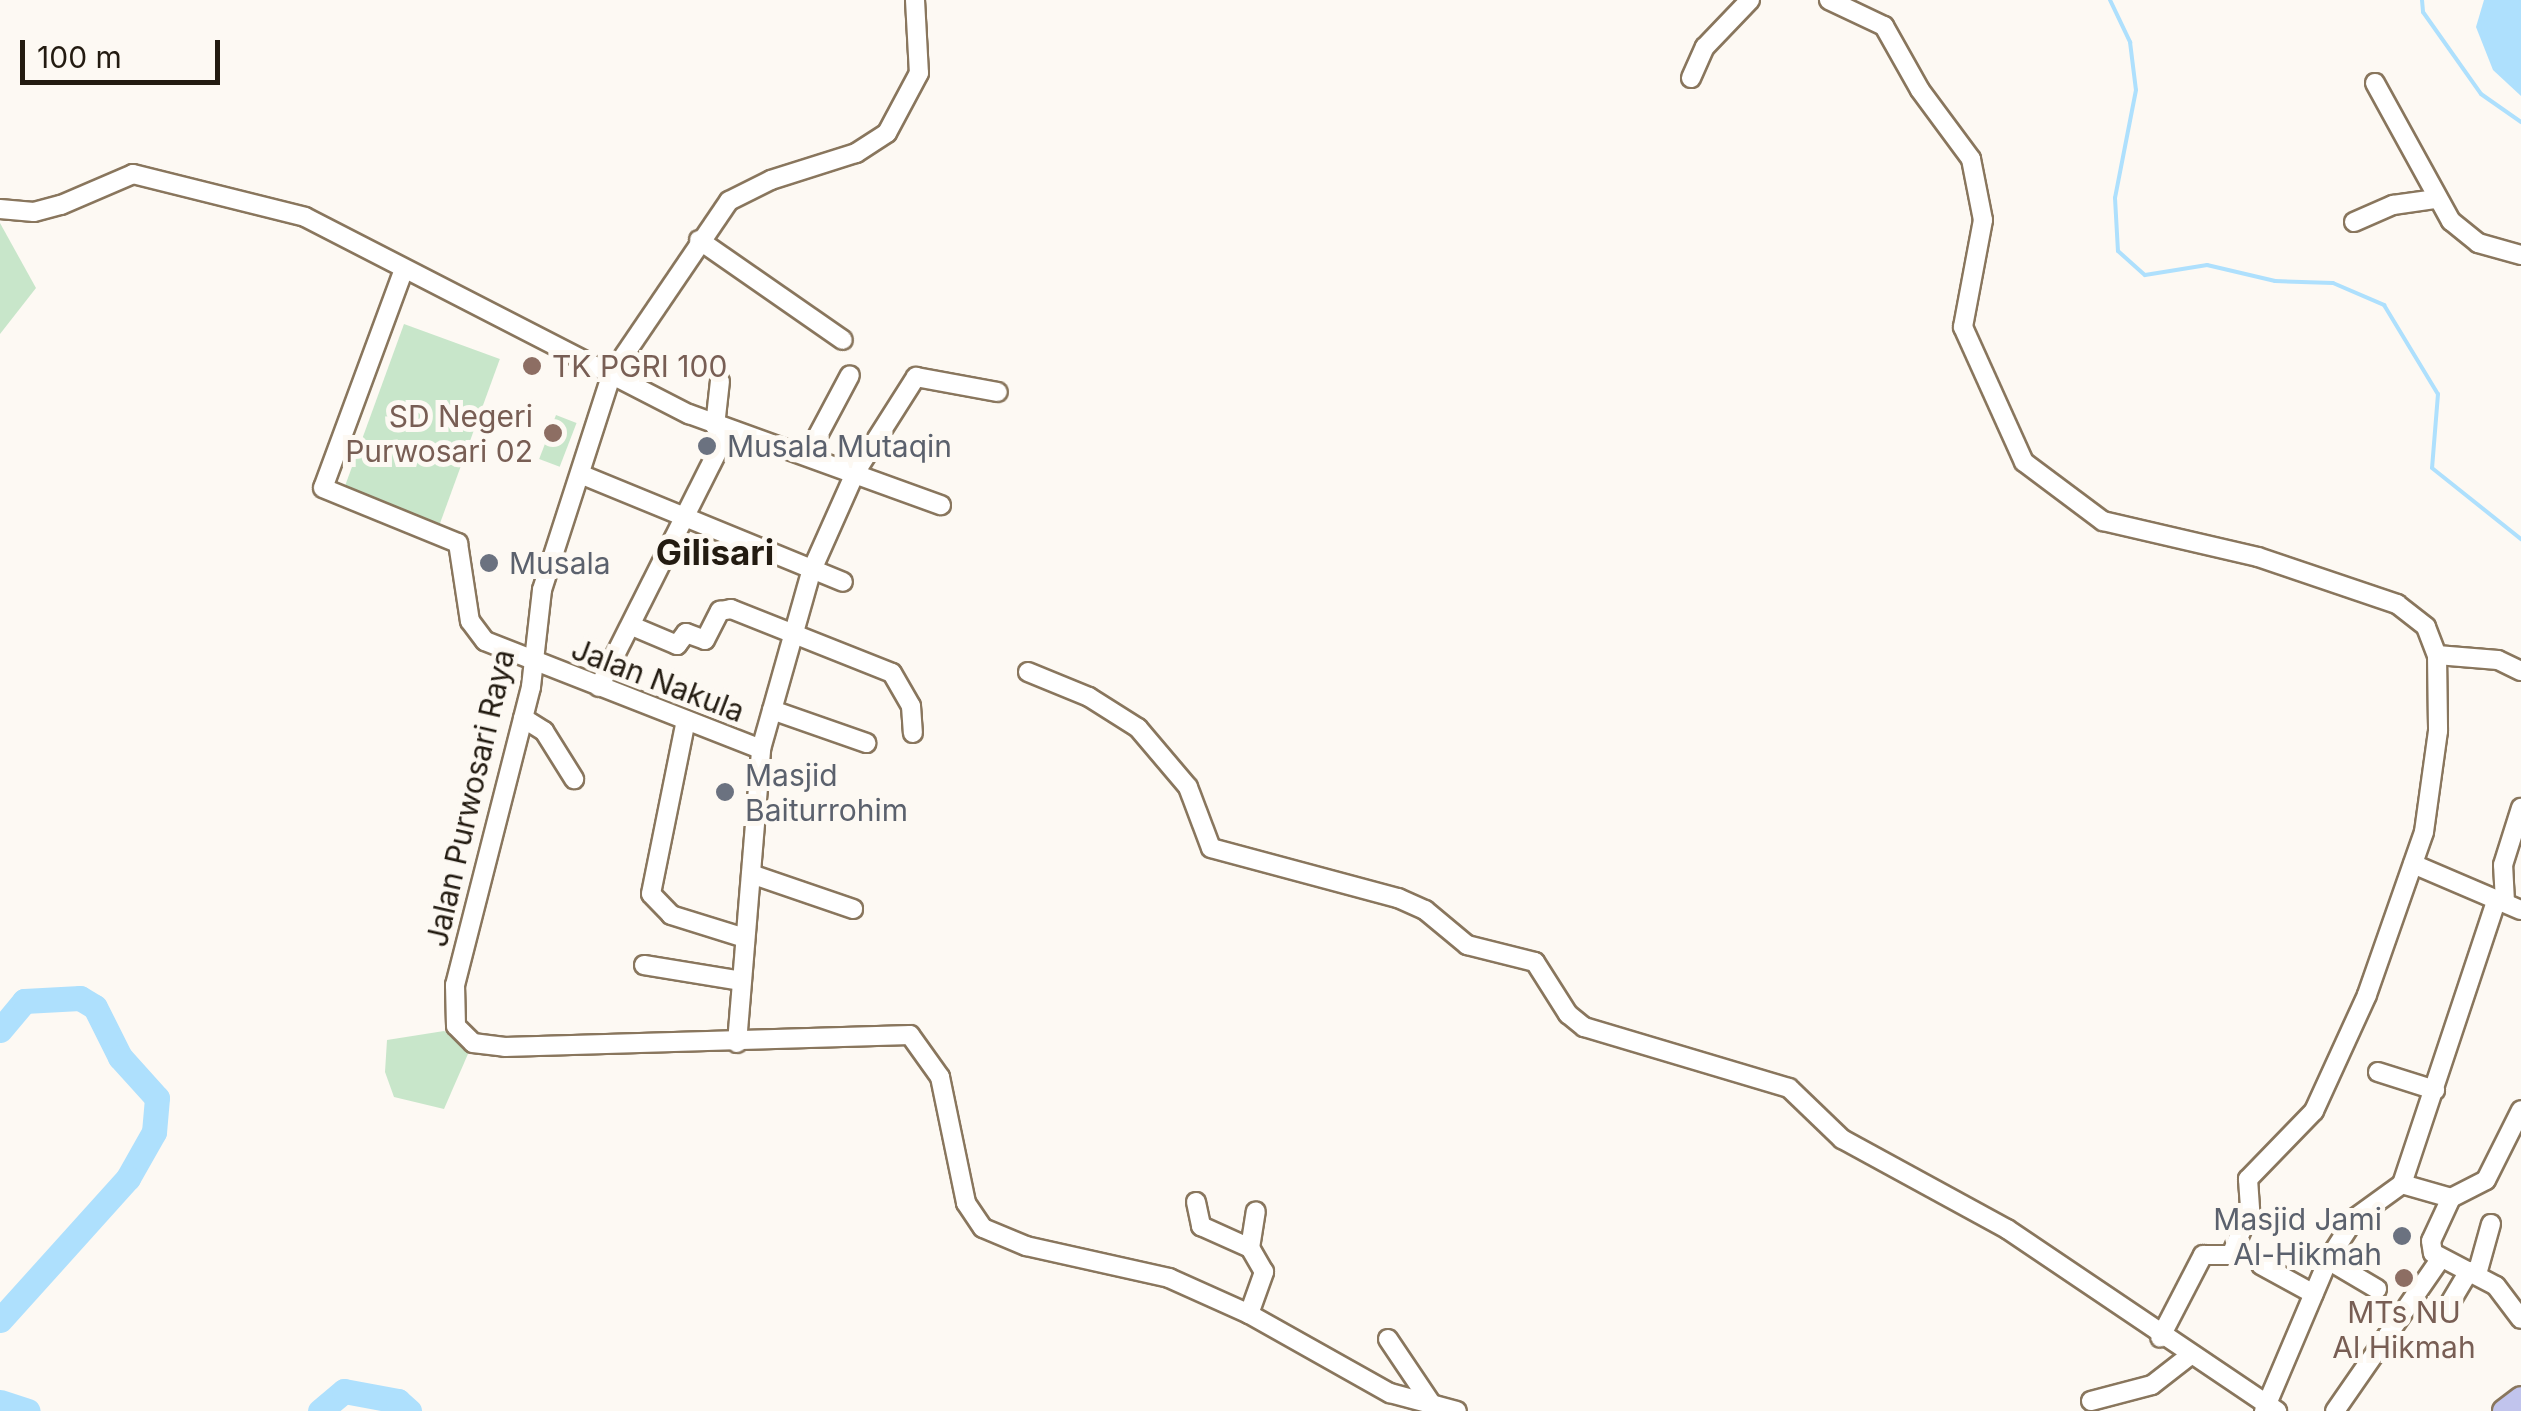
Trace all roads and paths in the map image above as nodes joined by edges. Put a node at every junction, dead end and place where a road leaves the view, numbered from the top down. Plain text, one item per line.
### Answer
1 (915, 0) edge
2 (1750, 0) edge
3 (1829, 0) edge
4 (1691, 78) dead end
5 (2375, 83) dead end
6 (2435, 199) junction
7 (0, 209) edge
8 (2354, 222) dead end
9 (699, 240) junction
10 (2521, 255) edge
11 (404, 269) junction
12 (843, 340) dead end
13 (612, 373) junction
14 (850, 375) dead end
15 (720, 381) dead end
16 (998, 392) dead end
17 (722, 428) junction
18 (808, 454) junction
19 (855, 473) junction
20 (580, 474) junction
21 (940, 505) dead end
22 (686, 522) junction
23 (811, 572) junction
24 (844, 582) dead end
25 (632, 626) junction
26 (793, 636) junction
27 (2437, 655) junction
28 (534, 662) junction
29 (2521, 671) edge
30 (1028, 672) dead end
31 (599, 687) junction
32 (772, 710) junction
33 (523, 718) junction
34 (686, 720) junction
35 (913, 733) dead end
36 (866, 743) dead end
37 (761, 749) junction
38 (574, 780) dead end
39 (2521, 808) edge
40 (2414, 864) junction
41 (751, 874) junction
42 (2508, 904) edge
43 (854, 909) dead end
44 (746, 938) junction
45 (644, 965) dead end
46 (742, 981) junction
47 (737, 1043) junction
48 (2378, 1072) dead end
49 (2435, 1090) junction
50 (2521, 1110) edge
51 (2402, 1184) junction
52 (2451, 1198) junction
53 (1196, 1202) dead end
54 (1256, 1211) dead end
55 (2490, 1224) dead end
56 (1250, 1248) junction
57 (2328, 1260) junction
58 (2439, 1261) junction
59 (2261, 1265) dead end
60 (2473, 1273) junction
61 (2377, 1289) dead end
62 (2314, 1294) junction
63 (2444, 1313) dead end
64 (1250, 1314) junction
65 (2521, 1319) edge
66 (2160, 1338) junction
67 (1388, 1339) dead end
68 (2188, 1357) junction
69 (2521, 1398) edge
70 (2091, 1401) dead end
71 (1434, 1406) junction
72 (2269, 1409) edge
73 (1458, 1411) edge
74 (2335, 1411) edge
75 (2504, 1411) edge

1 - 9 street, Jalan Purwosari Raya
2 - 4 street
3 - 27 street
5 - 6 street
6 - 8 street
6 - 10 street
7 - 11 street
9 - 12 street
9 - 13 street, Jalan Purwosari Raya
11 - 13 street
11 - 28 street, Jalan Nakula
13 - 17 street
13 - 20 street, Jalan Purwosari Raya
14 - 18 street
15 - 17 street
16 - 19 street
17 - 18 street
17 - 22 street
18 - 19 street
19 - 21 street
19 - 23 street
20 - 22 street
20 - 28 street, Jalan Purwosari Raya
22 - 23 street
22 - 25 street
23 - 24 street
23 - 26 street
25 - 26 street
25 - 31 street
26 - 32 street
26 - 35 street
27 - 29 street
27 - 40 street
28 - 31 street, Jalan Nakula
28 - 33 street, Jalan Purwosari Raya
30 - 66 street
31 - 34 street, Jalan Nakula
32 - 36 street
32 - 37 street
33 - 38 street
33 - 47 street, Jalan Purwosari Raya
34 - 37 street, Jalan Nakula
34 - 44 street
37 - 41 street
39 - 42 street
40 - 42 street
40 - 66 street
41 - 43 street
41 - 44 street
42 - 49 street
44 - 46 street
45 - 46 street
46 - 47 street
47 - 64 street, Jalan Purwosari Raya
48 - 49 street
49 - 51 street
50 - 52 street
51 - 52 street
51 - 57 street
52 - 58 street
53 - 56 street
54 - 56 street
55 - 60 street
56 - 64 street
57 - 61 street
57 - 62 street
58 - 60 street
58 - 74 street
59 - 62 street
60 - 63 street
60 - 65 street
62 - 72 street
64 - 71 street
66 - 68 street
67 - 71 street
68 - 70 street
68 - 72 street
69 - 75 main road
71 - 73 street

